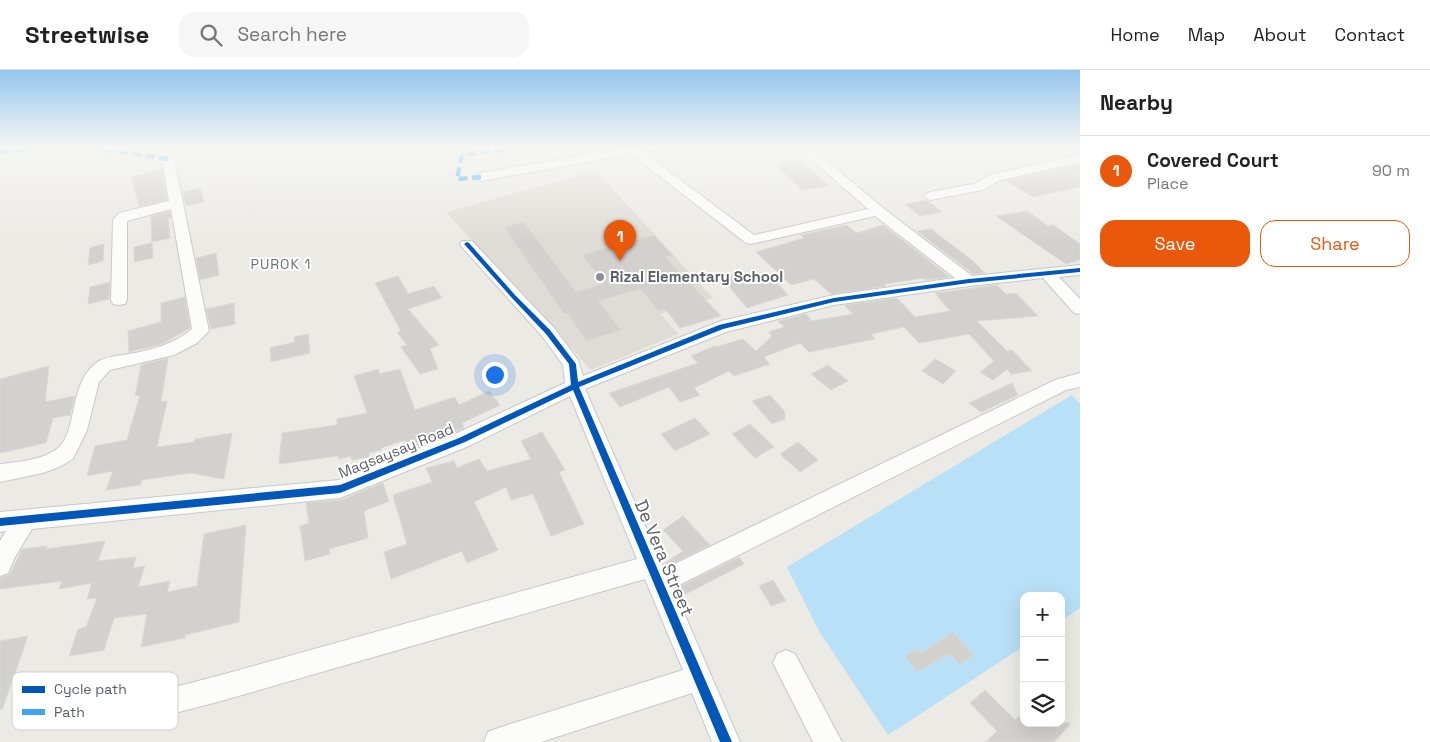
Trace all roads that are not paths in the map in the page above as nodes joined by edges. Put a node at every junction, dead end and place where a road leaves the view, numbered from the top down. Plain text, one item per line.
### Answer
1 (171, 178) edge
2 (670, 178) edge
3 (840, 178) edge
4 (993, 178) edge
5 (930, 196) dead end
6 (176, 204) junction
7 (878, 211) junction
8 (467, 244) dead end
9 (1080, 270) edge
10 (1047, 273) junction
11 (969, 281) junction
12 (119, 300) dead end
13 (1080, 309) edge
14 (1080, 380) edge
15 (575, 386) junction
16 (0, 473) edge
17 (26, 519) junction
18 (0, 522) edge
19 (0, 565) edge
20 (655, 574) junction
21 (786, 663) dead end
22 (699, 678) junction
23 (178, 700) edge
24 (498, 742) edge
25 (726, 742) edge
26 (828, 742) edge

1 - 6 street
2 - 7 street
3 - 7 street
4 - 5 street
6 - 12 street
6 - 16 street
7 - 11 street
8 - 15 street, De Vera Street
9 - 10 street, Magsaysay Road
10 - 11 street, Magsaysay Road
10 - 13 street
11 - 15 street, Magsaysay Road
14 - 20 street
15 - 17 street, Magsaysay Road
15 - 20 street, De Vera Street
17 - 18 street, Magsaysay Road
17 - 19 street
20 - 22 street, De Vera Street
20 - 23 street
21 - 26 street
22 - 24 street
22 - 25 street, De Vera Street

